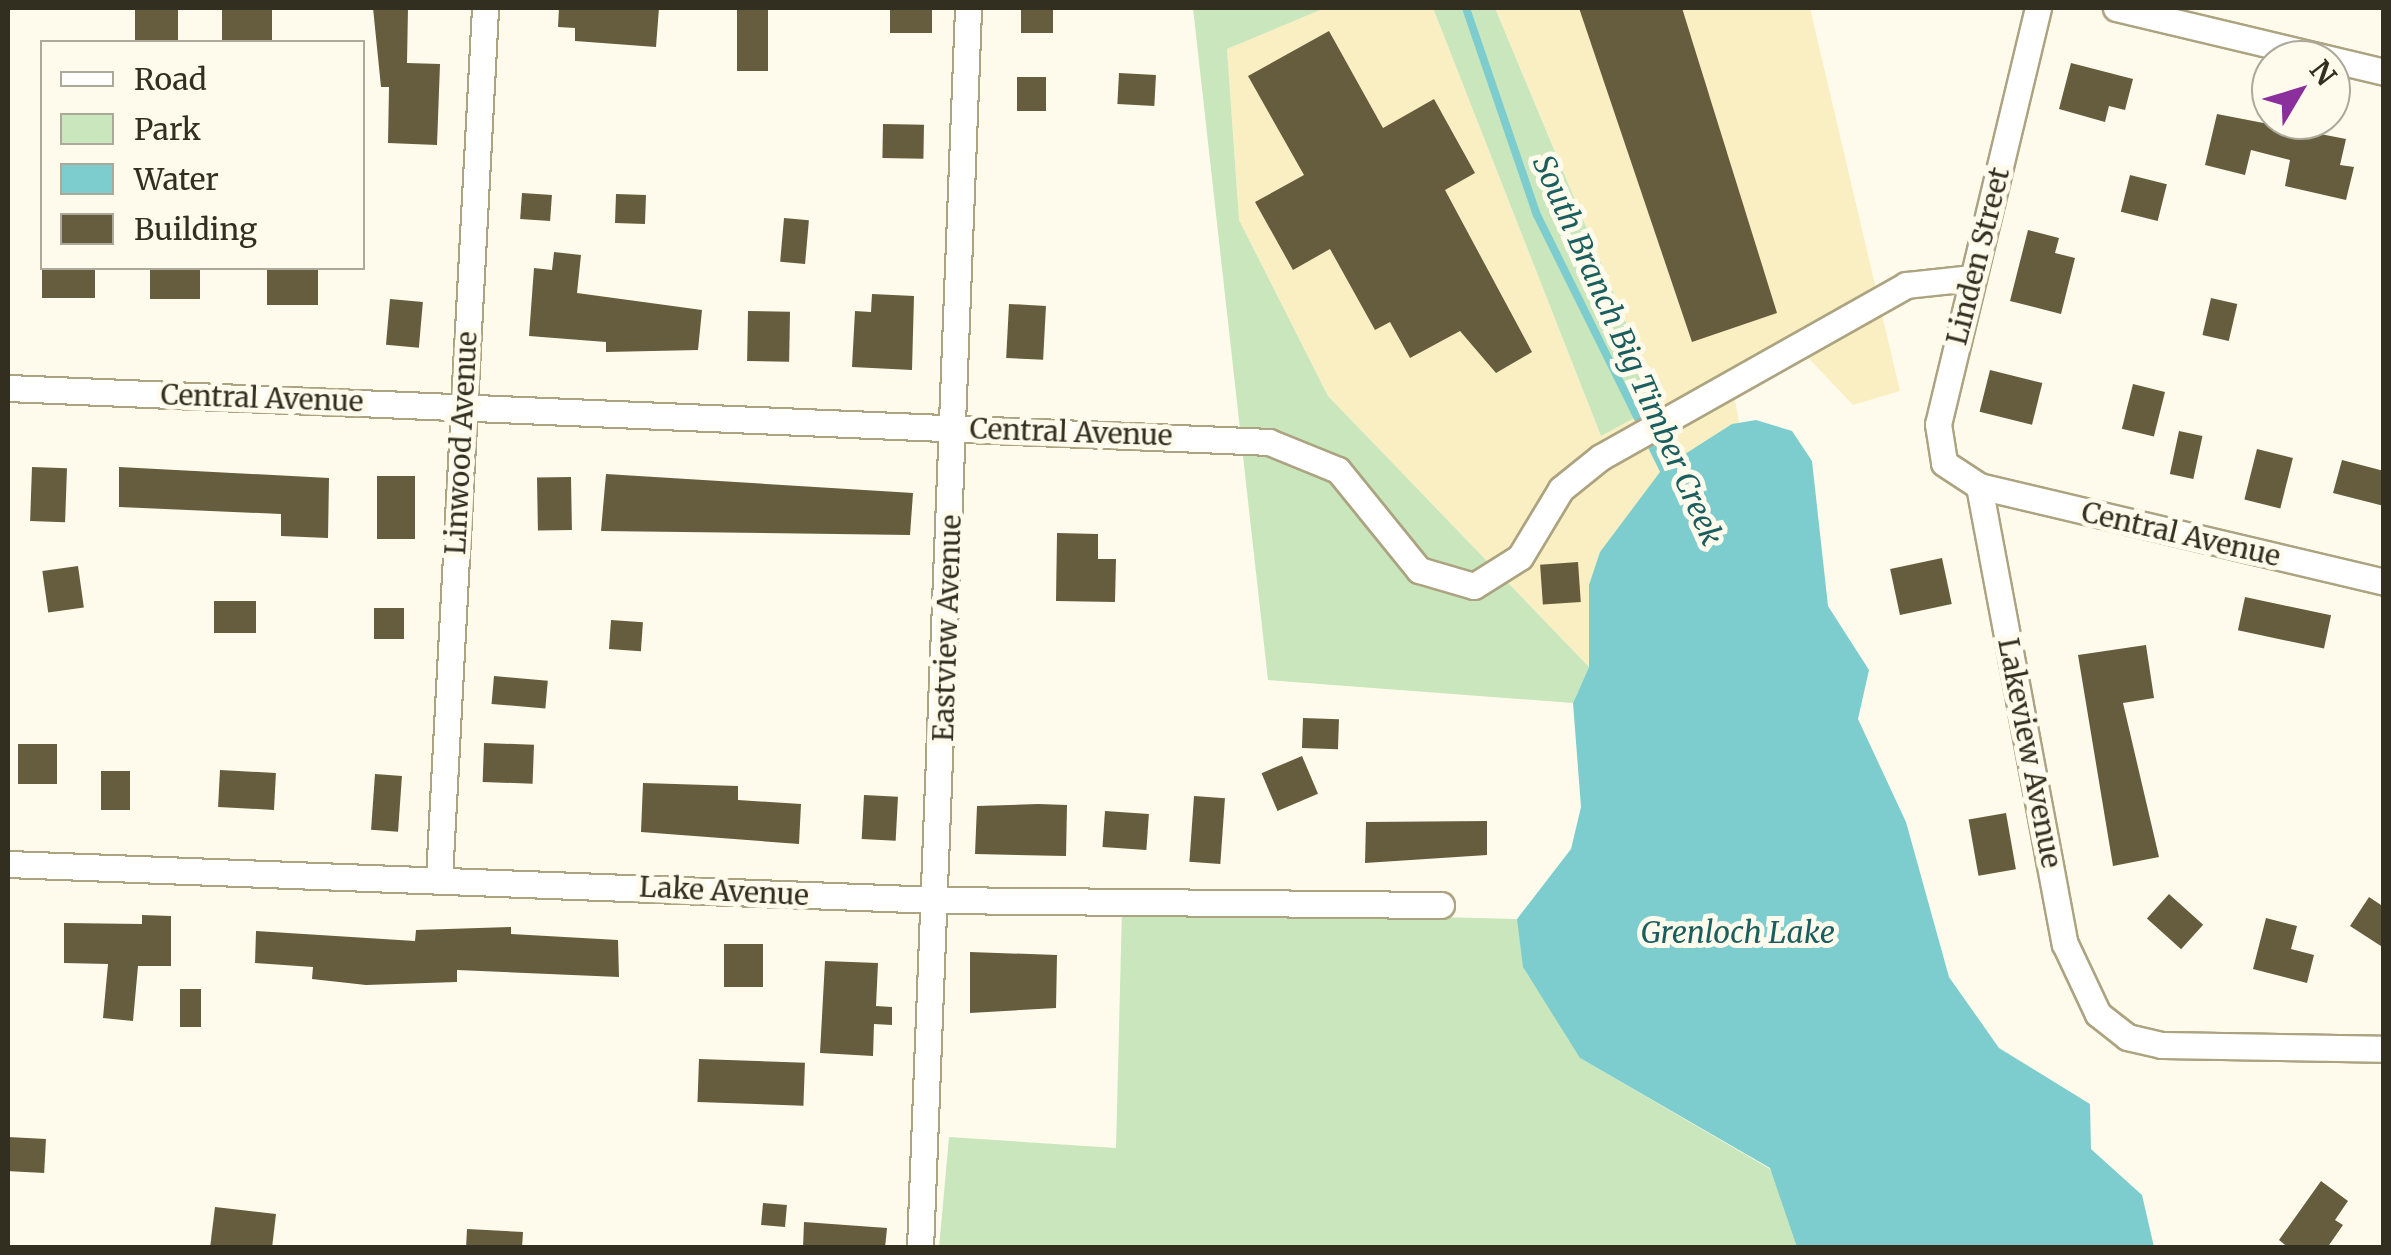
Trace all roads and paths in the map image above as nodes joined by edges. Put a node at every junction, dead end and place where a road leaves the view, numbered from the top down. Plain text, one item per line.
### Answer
1 (485, 8) edge
2 (968, 8) edge
3 (2038, 8) edge
4 (2116, 8) edge
5 (2384, 72) edge
6 (1972, 278) junction
7 (8, 388) edge
8 (462, 407) junction
9 (955, 428) junction
10 (1980, 486) junction
11 (2384, 582) edge
12 (8, 864) edge
13 (439, 878) junction
14 (936, 900) junction
15 (1442, 906) dead end
16 (2384, 1049) edge
17 (920, 1248) edge

1 - 8 street, Linwood Avenue
2 - 9 street, Eastview Avenue
3 - 6 street, Linden Street
4 - 5 street
6 - 9 street, Central Avenue
6 - 10 street, Linden Street
7 - 8 street, Central Avenue
8 - 9 street, Central Avenue
8 - 13 street, Linwood Avenue
9 - 14 street, Eastview Avenue
10 - 11 street, Central Avenue
10 - 16 street, Lakeview Avenue
12 - 13 street, Lake Avenue
13 - 14 street, Lake Avenue
14 - 15 street, Lake Avenue
14 - 17 street, Eastview Avenue

